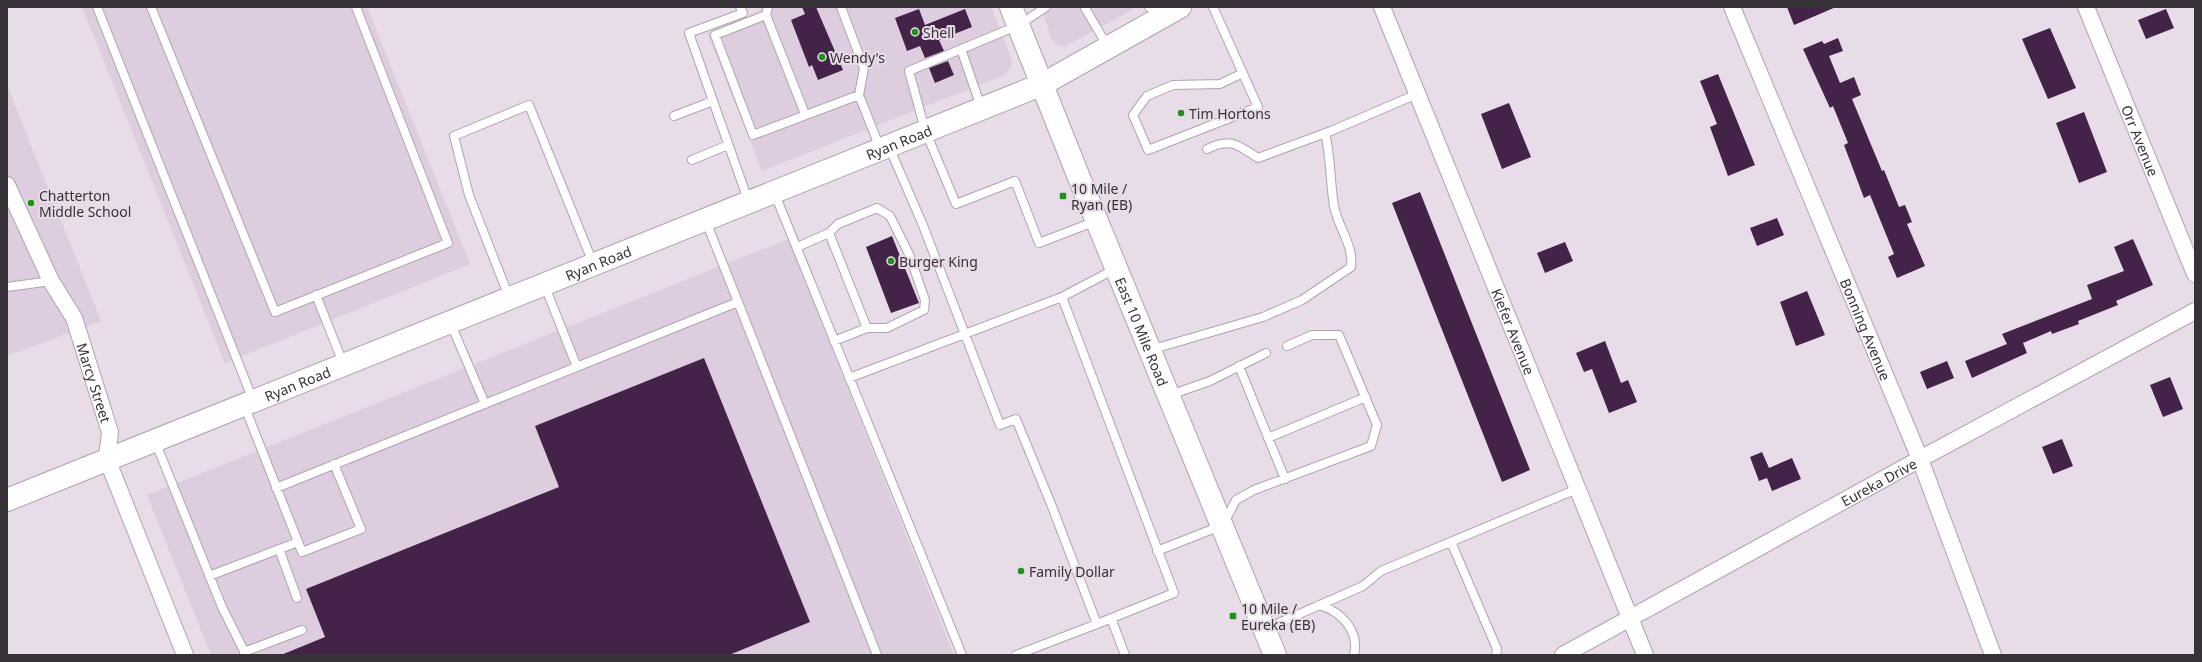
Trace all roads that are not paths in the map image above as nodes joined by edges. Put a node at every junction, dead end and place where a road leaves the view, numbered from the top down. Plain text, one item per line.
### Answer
1 (97, 7) edge
2 (151, 7) edge
3 (356, 7) edge
4 (740, 7) edge
5 (841, 7) edge
6 (1046, 7) edge
7 (1085, 7) edge
8 (1213, 7) edge
9 (1382, 7) edge
10 (1732, 7) edge
11 (2086, 7) edge
12 (1164, 10) edge
13 (767, 11) edge
14 (1015, 16) edge
15 (1108, 47) junction
16 (961, 50) junction
17 (1243, 73) junction
18 (1043, 84) junction
19 (859, 94) junction
20 (1417, 94) junction
21 (713, 101) junction
22 (982, 108) junction
23 (804, 114) junction
24 (674, 116) dead end
25 (925, 130) junction
26 (1325, 133) junction
27 (728, 145) junction
28 (884, 147) junction
29 (1208, 149) dead end
30 (692, 160) dead end
31 (7, 185) edge
32 (774, 191) junction
33 (749, 201) junction
34 (705, 219) junction
35 (1097, 221) junction
36 (829, 233) junction
37 (797, 247) junction
38 (593, 264) junction
39 (1117, 268) junction
40 (2195, 274) edge
41 (51, 281) junction
42 (544, 284) junction
43 (7, 287) edge
44 (316, 295) junction
45 (1062, 297) junction
46 (510, 298) junction
47 (738, 302) junction
48 (2195, 311) edge
49 (449, 322) junction
50 (867, 328) junction
51 (965, 334) junction
52 (834, 341) junction
53 (1287, 346) dead end
54 (1150, 350) junction
55 (1266, 353) dead end
56 (343, 364) junction
57 (1239, 366) junction
58 (577, 367) junction
59 (849, 378) junction
60 (1169, 395) junction
61 (1366, 397) junction
62 (248, 402) junction
63 (484, 404) junction
64 (1268, 438) junction
65 (155, 440) junction
66 (107, 459) junction
67 (1920, 459) junction
68 (334, 464) junction
69 (1285, 479) junction
70 (276, 488) junction
71 (1577, 489) junction
72 (7, 500) edge
73 (1223, 525) junction
74 (298, 542) junction
75 (1451, 542) junction
76 (279, 550) junction
77 (1157, 550) junction
78 (209, 576) junction
79 (297, 598) dead end
80 (1319, 605) junction
81 (1110, 618) junction
82 (1630, 618) junction
83 (1097, 624) junction
84 (1265, 629) junction
85 (302, 630) dead end
86 (245, 653) edge
87 (185, 655) edge
88 (877, 655) edge
89 (962, 655) edge
90 (1016, 655) edge
91 (1125, 655) edge
92 (1275, 655) edge
93 (1354, 655) edge
94 (1496, 655) edge
95 (1563, 655) edge
96 (1645, 655) edge
97 (1993, 655) edge

1 - 62 lane
2 - 44 lane
3 - 44 lane
4 - 21 lane
5 - 19 lane
6 - 14 lane
7 - 15 lane
8 - 17 lane
9 - 20 street, Kiefer Avenue
10 - 67 street, Bonning Avenue
11 - 40 street, Orr Avenue
12 - 15 main road, Ryan Road
13 - 23 lane
13 - 23 lane
14 - 16 lane
14 - 18 main road, East 10 Mile Road
15 - 18 main road, Ryan Road
16 - 22 lane
16 - 25 lane
17 - 17 lane
18 - 22 main road, Ryan Road
18 - 35 main road, East 10 Mile Road
19 - 23 lane
19 - 28 lane
20 - 26 lane
20 - 71 street, Kiefer Avenue
21 - 24 lane
21 - 27 lane
22 - 25 main road, Ryan Road
25 - 28 main road, Ryan Road
25 - 35 lane
26 - 29 lane
26 - 54 lane
27 - 30 lane
27 - 33 lane
28 - 32 main road, Ryan Road
28 - 51 lane
31 - 41 street, Marcy Street
32 - 33 main road, Ryan Road
32 - 37 lane
33 - 34 main road, Ryan Road
34 - 38 main road, Ryan Road
34 - 47 lane
35 - 39 main road, East 10 Mile Road
36 - 37 lane
36 - 50 lane
36 - 50 lane
37 - 52 lane
38 - 42 main road, Ryan Road
38 - 46 lane
39 - 45 lane
39 - 54 main road, East 10 Mile Road
41 - 43 lane
41 - 66 street, Marcy Street
42 - 46 main road, Ryan Road
42 - 58 lane
44 - 56 lane
45 - 51 lane
45 - 77 lane
46 - 49 main road, Ryan Road
47 - 58 lane
47 - 88 lane
48 - 67 street, Eureka Drive
49 - 56 main road, Ryan Road
49 - 63 lane
50 - 52 lane
51 - 59 lane
51 - 83 lane
52 - 59 lane
53 - 61 lane
54 - 60 main road, East 10 Mile Road
55 - 57 lane
56 - 62 main road, Ryan Road
57 - 60 lane
57 - 64 lane
58 - 63 lane
59 - 89 lane
60 - 73 main road, East 10 Mile Road
61 - 64 lane
61 - 69 lane
62 - 65 main road, Ryan Road
62 - 70 lane
63 - 68 lane
64 - 69 lane
65 - 66 main road, Ryan Road
65 - 78 lane
66 - 72 main road, Ryan Road
66 - 87 street, Marcy Street
67 - 82 street, Eureka Drive
67 - 97 street, Bonning Avenue
68 - 70 lane
68 - 74 lane
69 - 73 lane
70 - 74 lane
71 - 75 lane
71 - 82 street, Kiefer Avenue
73 - 77 lane
73 - 84 main road, East 10 Mile Road
74 - 76 lane
75 - 80 lane
75 - 94 lane
76 - 78 lane
76 - 79 lane
77 - 81 lane
78 - 86 lane
80 - 84 lane
80 - 93 lane
81 - 83 lane
81 - 91 lane
82 - 95 street, Eureka Drive
82 - 96 street, Kiefer Avenue
83 - 90 lane
84 - 92 main road, East 10 Mile Road
85 - 86 lane

